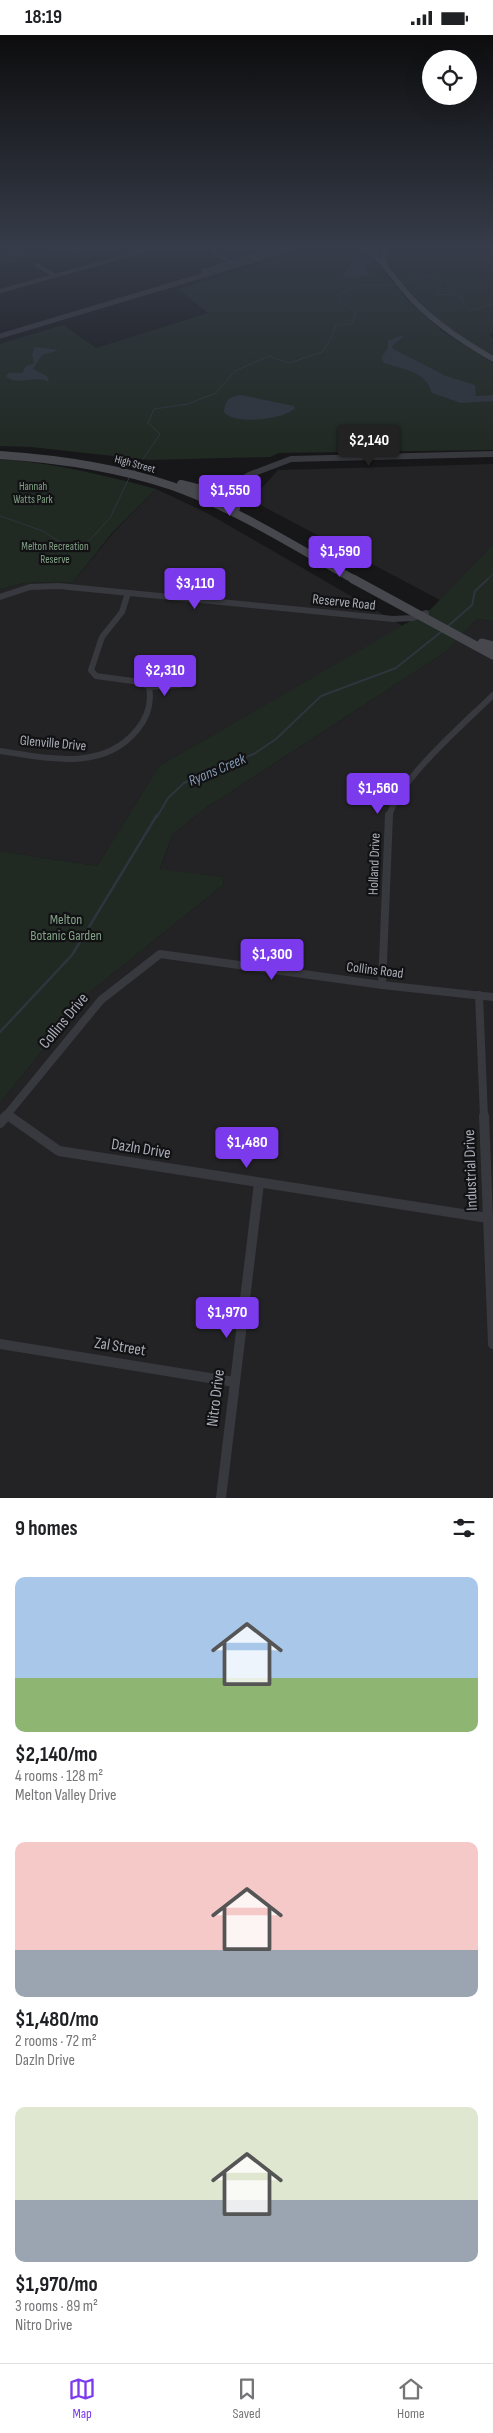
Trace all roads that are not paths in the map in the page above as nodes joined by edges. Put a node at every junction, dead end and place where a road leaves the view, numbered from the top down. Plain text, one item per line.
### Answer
1 (71, 315) edge
2 (430, 315) edge
3 (0, 336) edge
4 (493, 359) edge
5 (0, 453) edge
6 (493, 455) edge
7 (136, 473) junction
8 (170, 481) junction
9 (232, 490) junction
10 (219, 501) junction
11 (236, 507) junction
12 (128, 593) junction
13 (0, 597) edge
14 (419, 612) junction
15 (388, 619) junction
16 (445, 626) junction
17 (493, 647) edge
18 (493, 655) edge
19 (180, 685) dead end
20 (149, 687) junction
21 (493, 695) edge
22 (0, 751) edge
23 (165, 954) joint
24 (382, 985) junction
25 (478, 995) junction
26 (493, 997) edge
27 (8, 1114) junction
28 (0, 1123) edge
29 (259, 1183) junction
30 (488, 1218) junction
31 (0, 1343) edge
32 (493, 1344) edge
33 (234, 1382) junction
34 (221, 1498) edge

1 - 3 street
2 - 4 main road
5 - 7 main road, High Street
6 - 9 street
7 - 8 main road, High Street
7 - 10 main road, High Street
8 - 9 main road
8 - 10 main road, High Street
9 - 10 street
9 - 11 main road
10 - 11 main road, High Street
10 - 14 main road, High Street
11 - 14 main road, High Street
12 - 13 street, Reserve Road
12 - 15 street, Reserve Road
12 - 20 street
14 - 15 street, Reserve Road
14 - 15 street, Reserve Road
14 - 16 main road, High Street
16 - 17 main road, High Street
16 - 18 main road, High Street
19 - 20 street
20 - 22 street, Glenville Drive
21 - 24 street, Holland Drive
23 - 24 street, Collins Road
23 - 27 street, Collins Drive
24 - 25 street, Collins Road
25 - 26 street, Collins Road
25 - 30 street, Industrial Drive
27 - 28 street, Collins Drive
27 - 29 street, Dazln Drive
29 - 30 street, Dazln Drive
29 - 33 street, Nitro Drive
30 - 32 street, Industrial Drive
31 - 33 street, Zal Street
33 - 34 street, Nitro Drive

